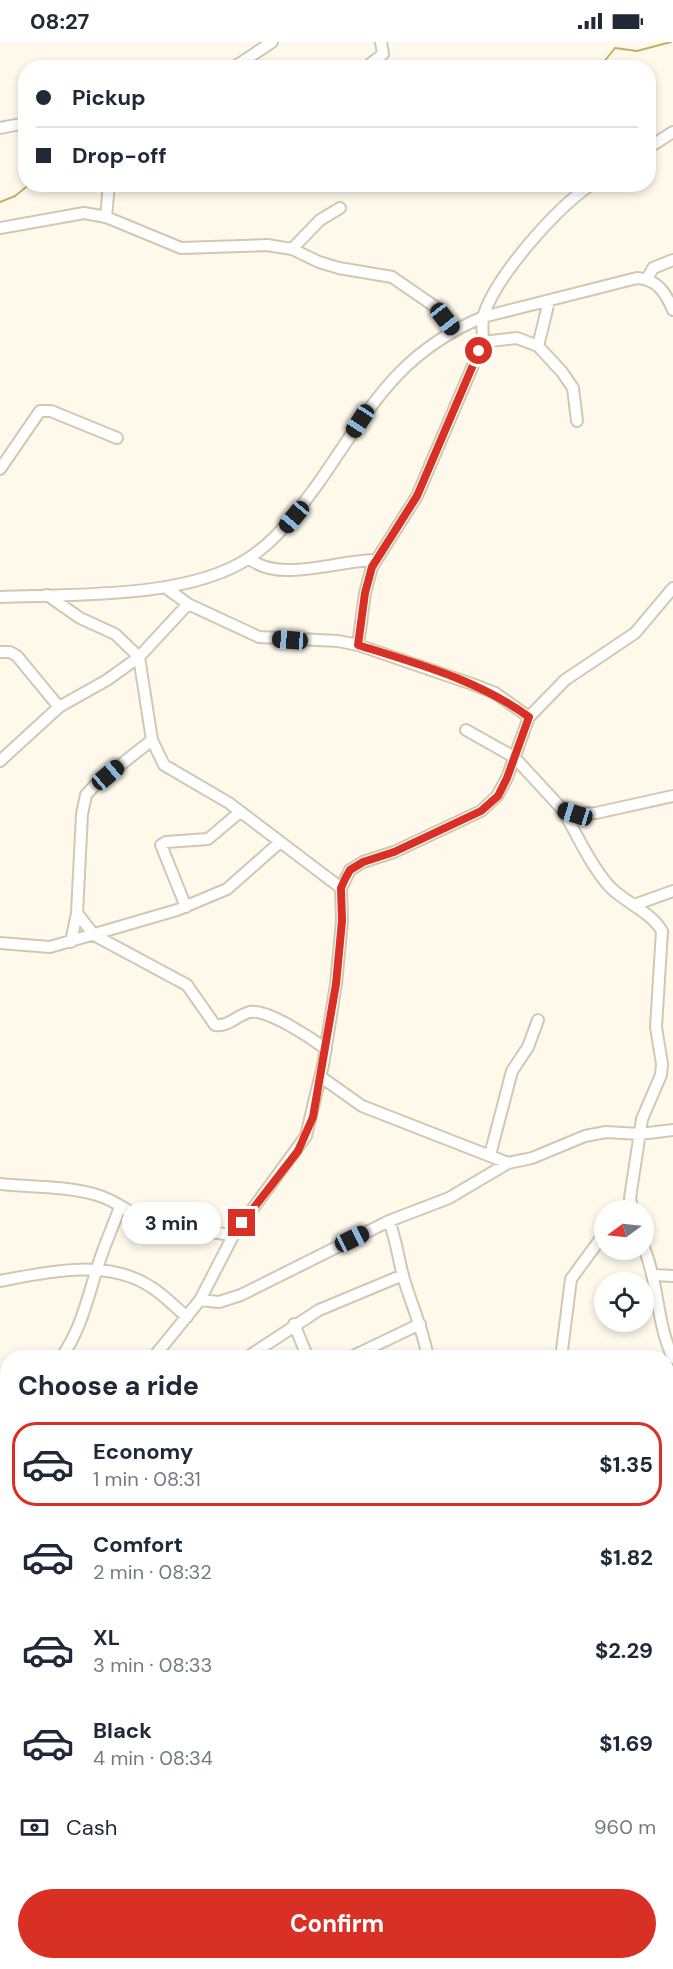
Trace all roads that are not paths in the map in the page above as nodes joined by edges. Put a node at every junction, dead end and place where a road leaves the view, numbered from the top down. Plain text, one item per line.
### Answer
1 (272, 42) edge
2 (381, 42) edge
3 (245, 60) edge
4 (375, 60) edge
5 (18, 125) edge
6 (0, 128) edge
7 (673, 132) edge
8 (656, 143) edge
9 (109, 192) edge
10 (582, 192) edge
11 (340, 208) dead end
12 (106, 217) junction
13 (0, 228) edge
14 (292, 249) junction
15 (673, 260) edge
16 (647, 279) junction
17 (549, 301) junction
18 (673, 310) edge
19 (483, 317) junction
20 (454, 330) junction
21 (483, 342) junction
22 (538, 346) junction
23 (577, 421) dead end
24 (117, 438) dead end
25 (0, 469) edge
26 (249, 558) junction
27 (376, 560) junction
28 (165, 587) junction
29 (673, 588) edge
30 (46, 595) junction
31 (0, 597) edge
32 (188, 604) junction
33 (358, 645) junction
34 (0, 652) edge
35 (139, 657) junction
36 (59, 707) junction
37 (529, 717) junction
38 (466, 730) dead end
39 (152, 740) junction
40 (514, 758) junction
41 (0, 761) edge
42 (673, 796) edge
43 (562, 810) junction
44 (240, 812) junction
45 (279, 843) junction
46 (341, 888) junction
47 (673, 891) edge
48 (634, 905) junction
49 (186, 907) junction
50 (77, 913) junction
51 (94, 935) junction
52 (72, 942) junction
53 (0, 943) edge
54 (538, 1020) dead end
55 (326, 1049) junction
56 (673, 1072) edge
57 (661, 1075) junction
58 (321, 1077) junction
59 (673, 1130) edge
60 (640, 1134) junction
61 (490, 1155) junction
62 (508, 1163) junction
63 (0, 1184) edge
64 (630, 1198) edge
65 (120, 1207) junction
66 (389, 1221) junction
67 (233, 1236) junction
68 (594, 1248) edge
69 (96, 1270) junction
70 (403, 1275) junction
71 (654, 1275) joint
72 (673, 1276) edge
73 (0, 1281) edge
74 (200, 1300) junction
75 (187, 1317) junction
76 (294, 1324) junction
77 (420, 1324) junction
78 (65, 1350) edge
79 (160, 1350) edge
80 (257, 1350) edge
81 (305, 1350) edge
82 (366, 1350) edge
83 (426, 1350) edge
84 (562, 1350) edge
85 (670, 1350) edge

1 - 3 street
2 - 4 street
5 - 6 street
7 - 8 street
9 - 12 street
10 - 19 street
11 - 14 street
12 - 13 street
12 - 14 street
14 - 20 street
15 - 16 street
16 - 17 street
16 - 18 street
17 - 19 street
17 - 22 street
19 - 20 street
19 - 21 street
20 - 26 street
21 - 22 street
21 - 27 street
22 - 23 street
24 - 25 street
26 - 27 street
26 - 28 street
27 - 33 street
28 - 30 street
28 - 32 street
29 - 37 street
30 - 31 street
30 - 35 street
32 - 33 street
32 - 35 street
33 - 37 street
34 - 36 street
35 - 36 street
35 - 39 street
36 - 41 street
37 - 40 street
38 - 40 street
39 - 44 street
39 - 50 street
40 - 43 street
40 - 46 street
42 - 43 street
43 - 48 street
44 - 45 street
44 - 49 street
45 - 46 street
45 - 49 street
46 - 55 street
47 - 48 street
48 - 57 street
49 - 51 street
50 - 51 street
50 - 52 street
51 - 52 street
51 - 55 street
52 - 53 street
54 - 61 street
55 - 58 street
56 - 57 street
57 - 60 street
58 - 61 street
58 - 67 street
59 - 60 street
60 - 62 street
60 - 64 street
61 - 62 street
62 - 66 street
63 - 65 street
65 - 67 street
65 - 69 street
66 - 70 street
66 - 74 street
67 - 74 street
68 - 84 street
69 - 73 street
69 - 75 street
69 - 78 street
70 - 76 street
70 - 77 street
71 - 72 street
71 - 85 street
74 - 75 street
75 - 79 street
76 - 80 street
76 - 81 street
77 - 82 street
77 - 83 street

